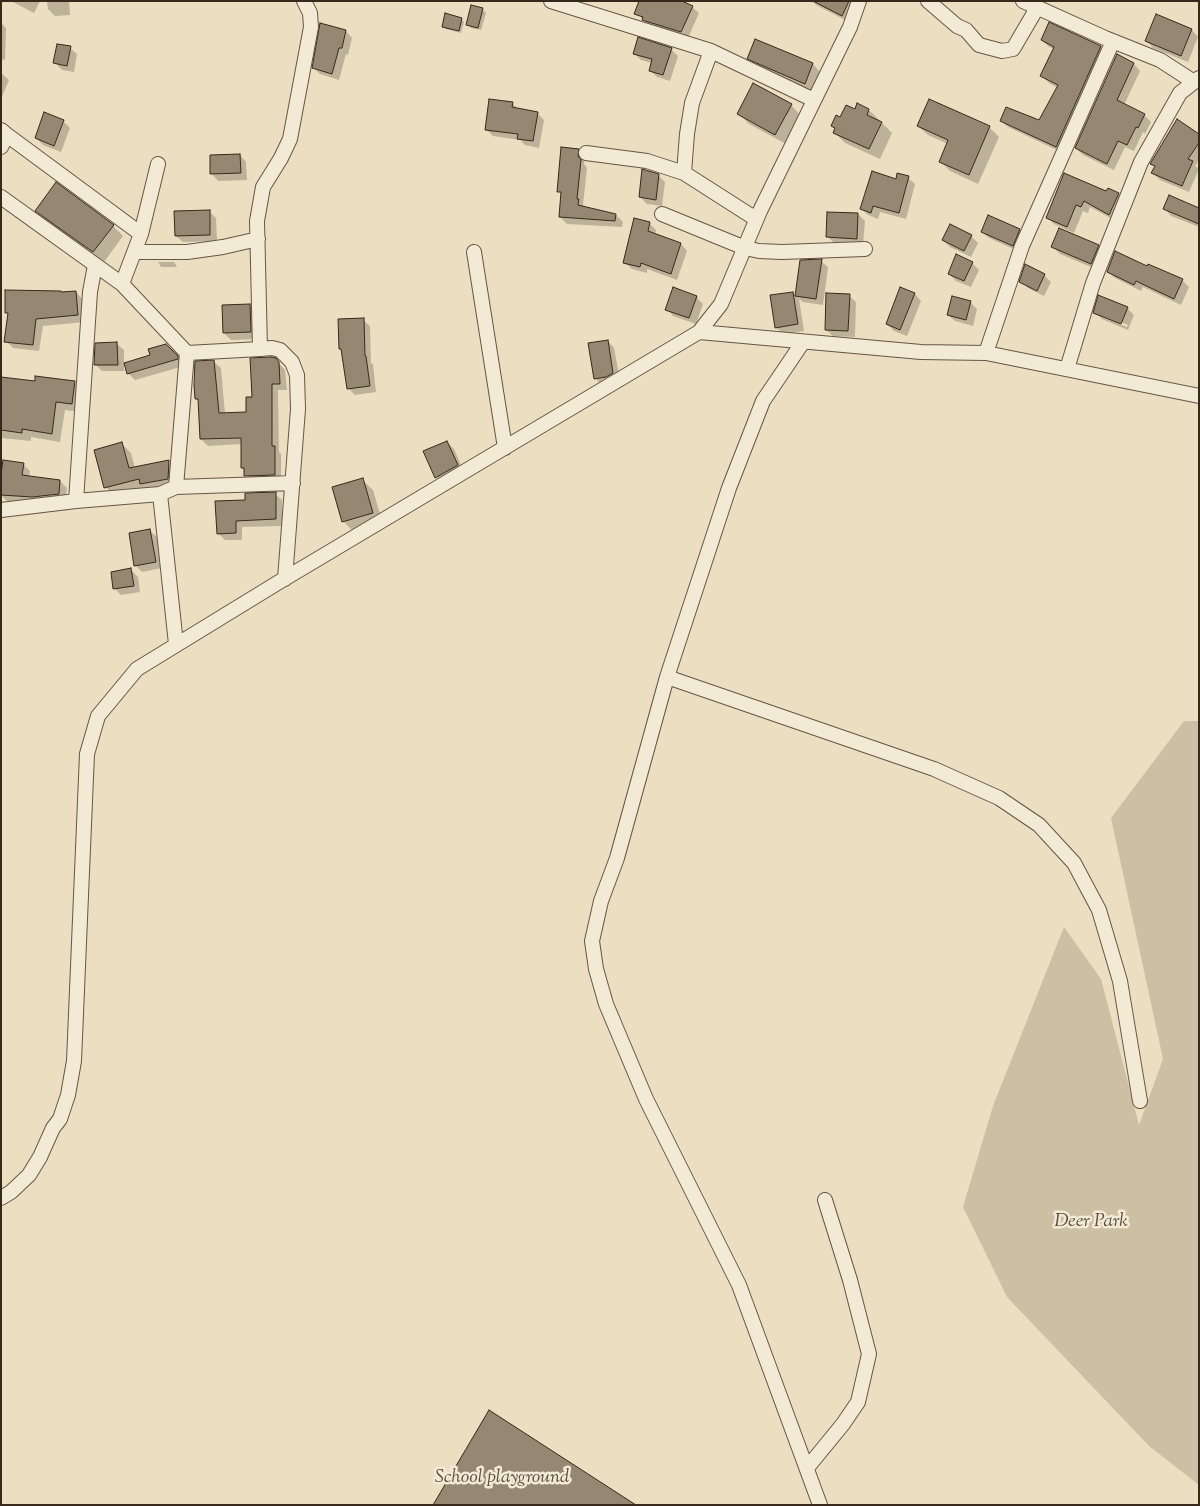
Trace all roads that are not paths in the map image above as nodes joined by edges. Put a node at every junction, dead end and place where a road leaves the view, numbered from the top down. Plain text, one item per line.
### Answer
1 (304, 1) edge
2 (551, 1) edge
3 (859, 1) edge
4 (928, 1) edge
5 (1023, 1) edge
6 (1037, 8) junction
7 (1113, 41) junction
8 (711, 51) junction
9 (1196, 80) edge
10 (814, 100) junction
11 (3, 137) edge
12 (586, 153) dead end
13 (158, 164) dead end
14 (684, 173) junction
15 (2, 201) edge
16 (662, 214) dead end
17 (756, 219) junction
18 (141, 234) junction
19 (258, 239) junction
20 (744, 248) junction
21 (865, 249) dead end
22 (134, 252) junction
23 (474, 252) dead end
24 (95, 265) junction
25 (122, 284) junction
26 (699, 332) junction
27 (803, 342) junction
28 (260, 350) junction
29 (187, 353) junction
30 (986, 353) junction
31 (1067, 369) junction
32 (1199, 396) edge
33 (505, 448) junction
34 (293, 483) junction
35 (176, 487) junction
36 (160, 494) junction
37 (76, 502) junction
38 (1, 510) edge
39 (285, 579) junction
40 (176, 644) junction
41 (667, 677) junction
42 (1140, 1101) dead end
43 (1, 1198) edge
44 (825, 1200) dead end
45 (807, 1468) junction
46 (820, 1505) edge

1 - 19 street
2 - 8 street
3 - 10 street
4 - 6 street
5 - 6 street
6 - 7 street
7 - 9 street
7 - 30 street
8 - 10 street
8 - 14 street
9 - 31 street
10 - 17 street
11 - 18 street
12 - 14 street
13 - 18 street
14 - 17 street
15 - 24 street
16 - 20 street
17 - 20 street
18 - 22 street
19 - 22 street
19 - 28 street
20 - 21 street
20 - 26 street
22 - 25 street
23 - 33 street
24 - 25 street
24 - 37 street
25 - 29 street
26 - 27 street
26 - 33 street
27 - 30 street
27 - 41 street
28 - 29 street
28 - 34 street
29 - 35 street
30 - 31 street
31 - 32 street
33 - 39 street
34 - 35 street
34 - 39 street
35 - 36 street
36 - 37 street
36 - 40 street
37 - 38 street
39 - 40 street
40 - 43 street
41 - 42 street
41 - 45 street
44 - 45 street
45 - 46 street

